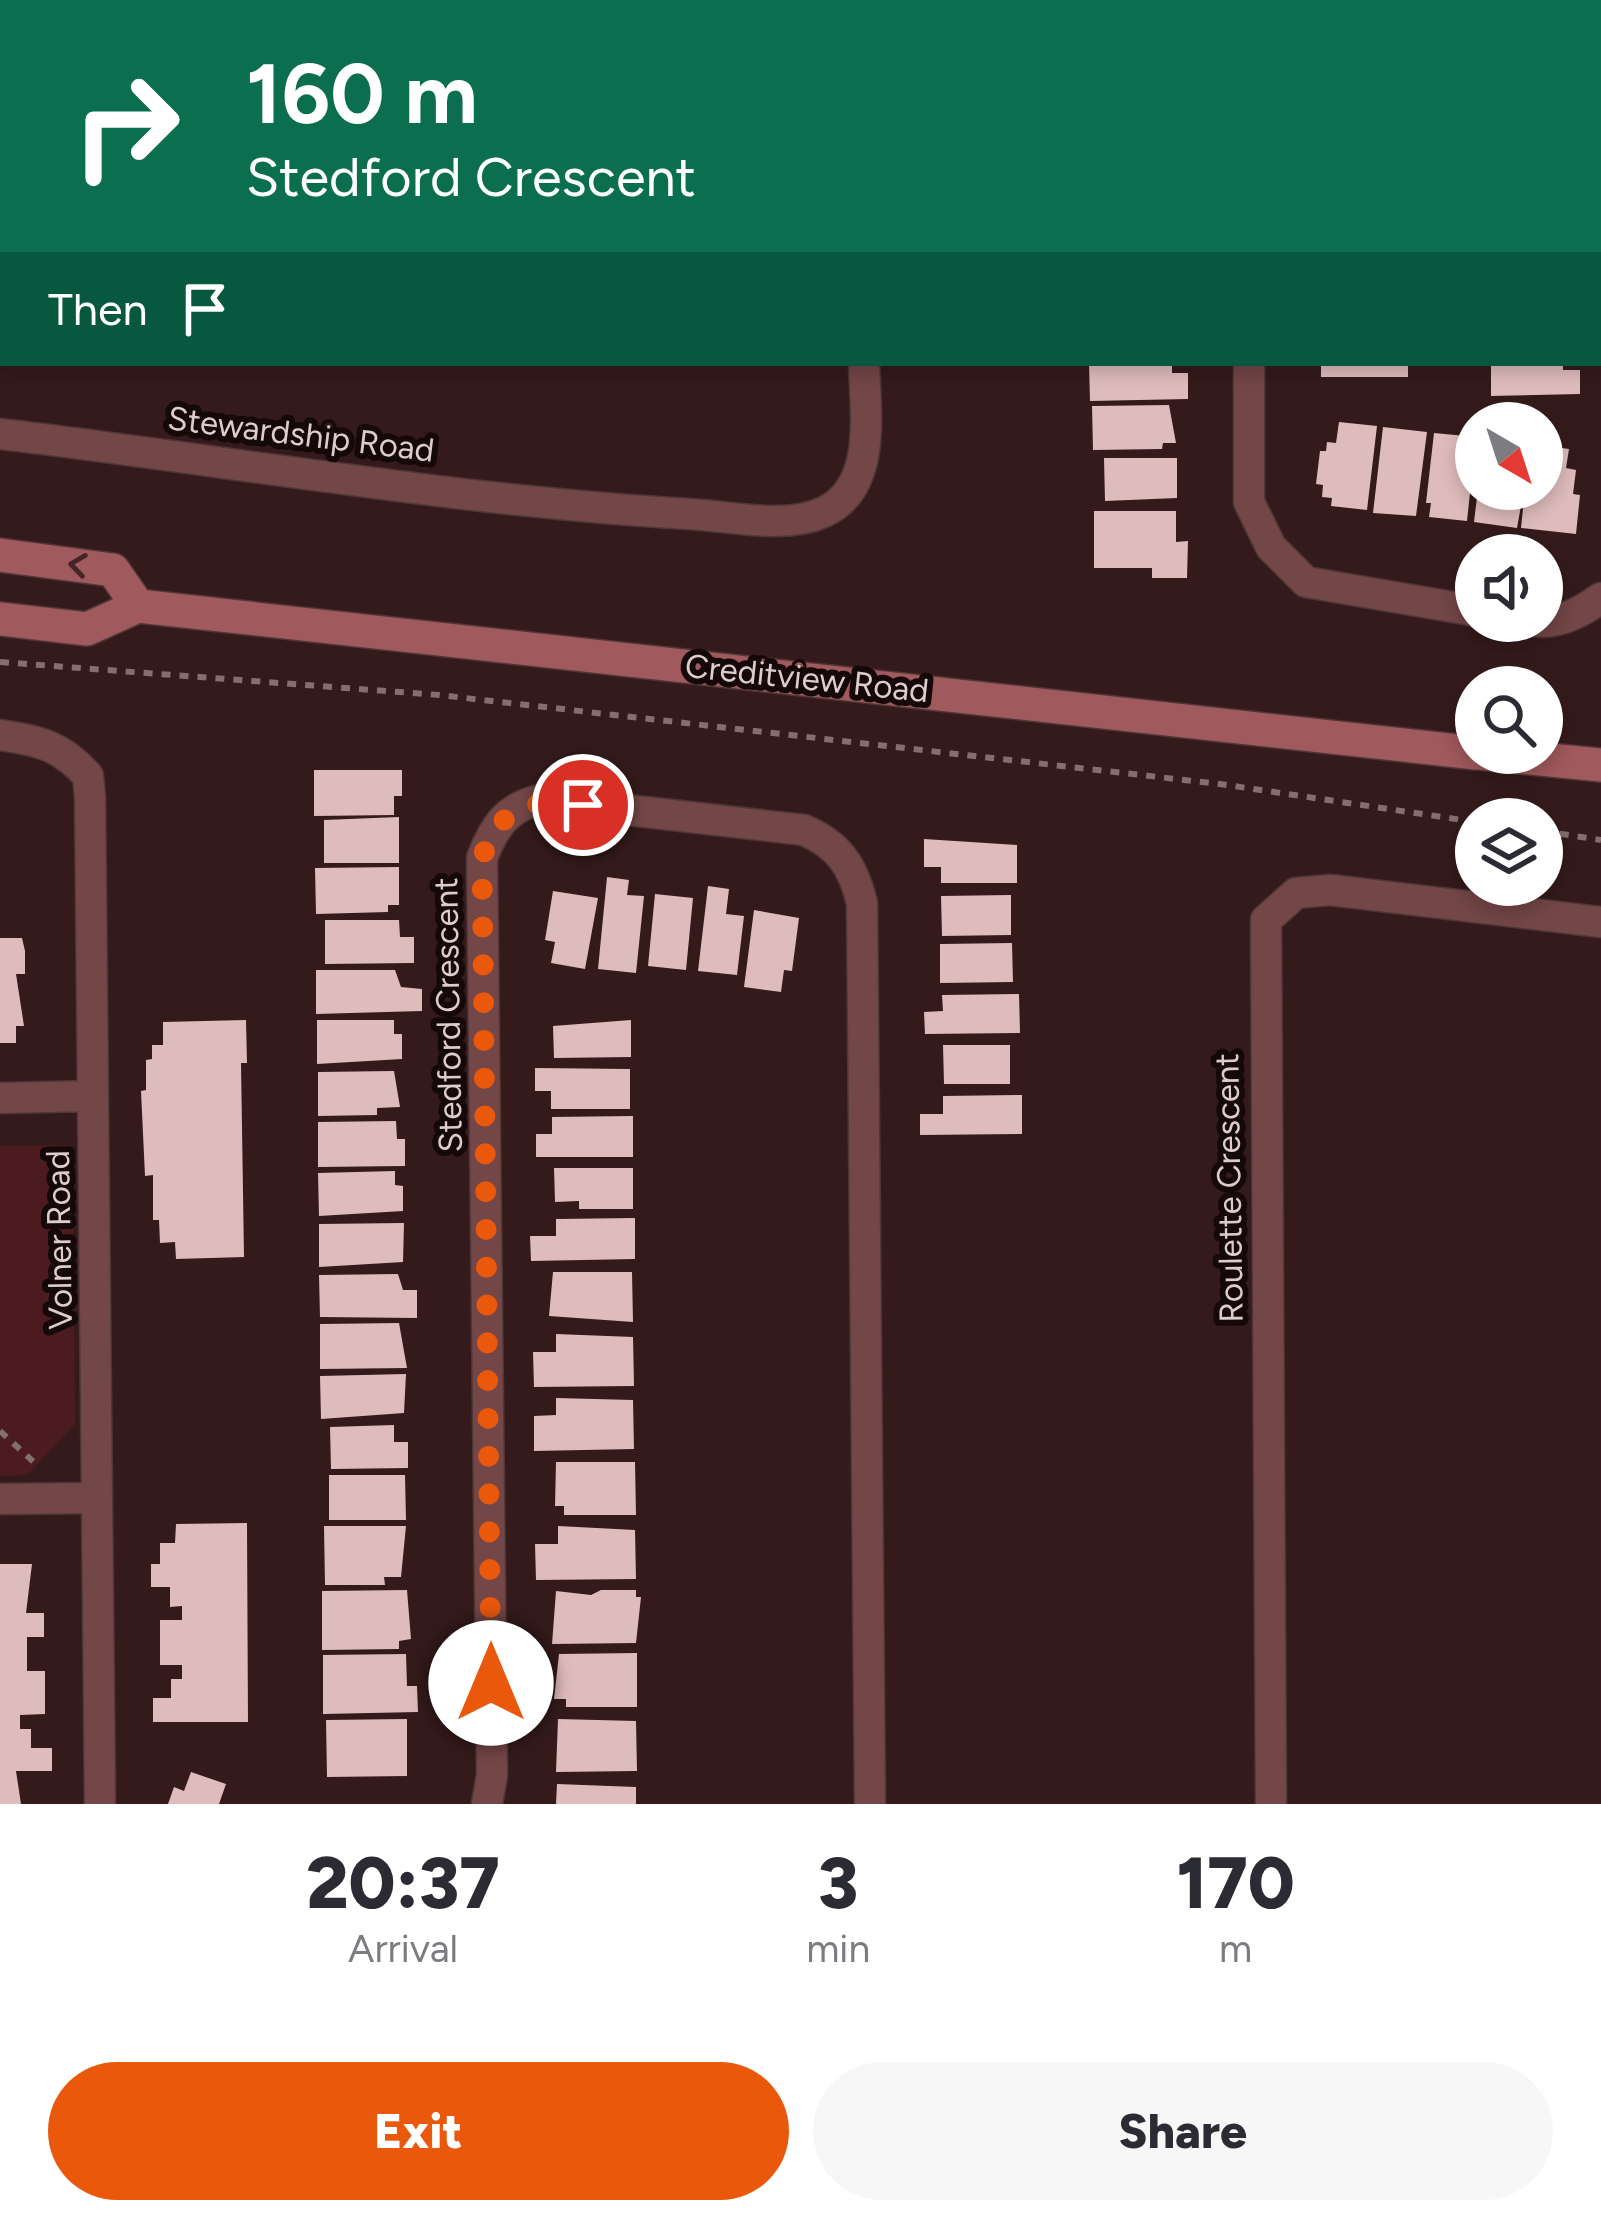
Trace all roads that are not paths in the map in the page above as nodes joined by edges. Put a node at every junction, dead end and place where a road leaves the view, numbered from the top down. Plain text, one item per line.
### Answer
1 (864, 366) edge
2 (1249, 366) edge
3 (0, 434) edge
4 (0, 555) edge
5 (1601, 598) edge
6 (138, 605) junction
7 (1455, 607) edge
8 (1563, 616) edge
9 (0, 620) edge
10 (0, 735) edge
11 (1455, 750) edge
12 (1563, 761) edge
13 (1601, 765) edge
14 (1601, 922) edge
15 (93, 1096) junction
16 (0, 1098) edge
17 (98, 1498) junction
18 (0, 1499) edge
19 (100, 1804) edge
20 (487, 1804) edge
21 (869, 1804) edge
22 (1271, 1804) edge

1 - 3 street, Stewardship Road
2 - 7 street
6 -> 4 main road
5 - 8 street
6 - 9 main road, Creditview Road
6 - 11 main road, Creditview Road
10 - 15 street, Volner Road
12 - 13 main road, Creditview Road
14 - 22 street, Roulette Crescent
15 - 16 street
15 - 17 street, Volner Road
17 - 18 street
17 - 19 street, Volner Road
20 - 21 street, Stedford Crescent

